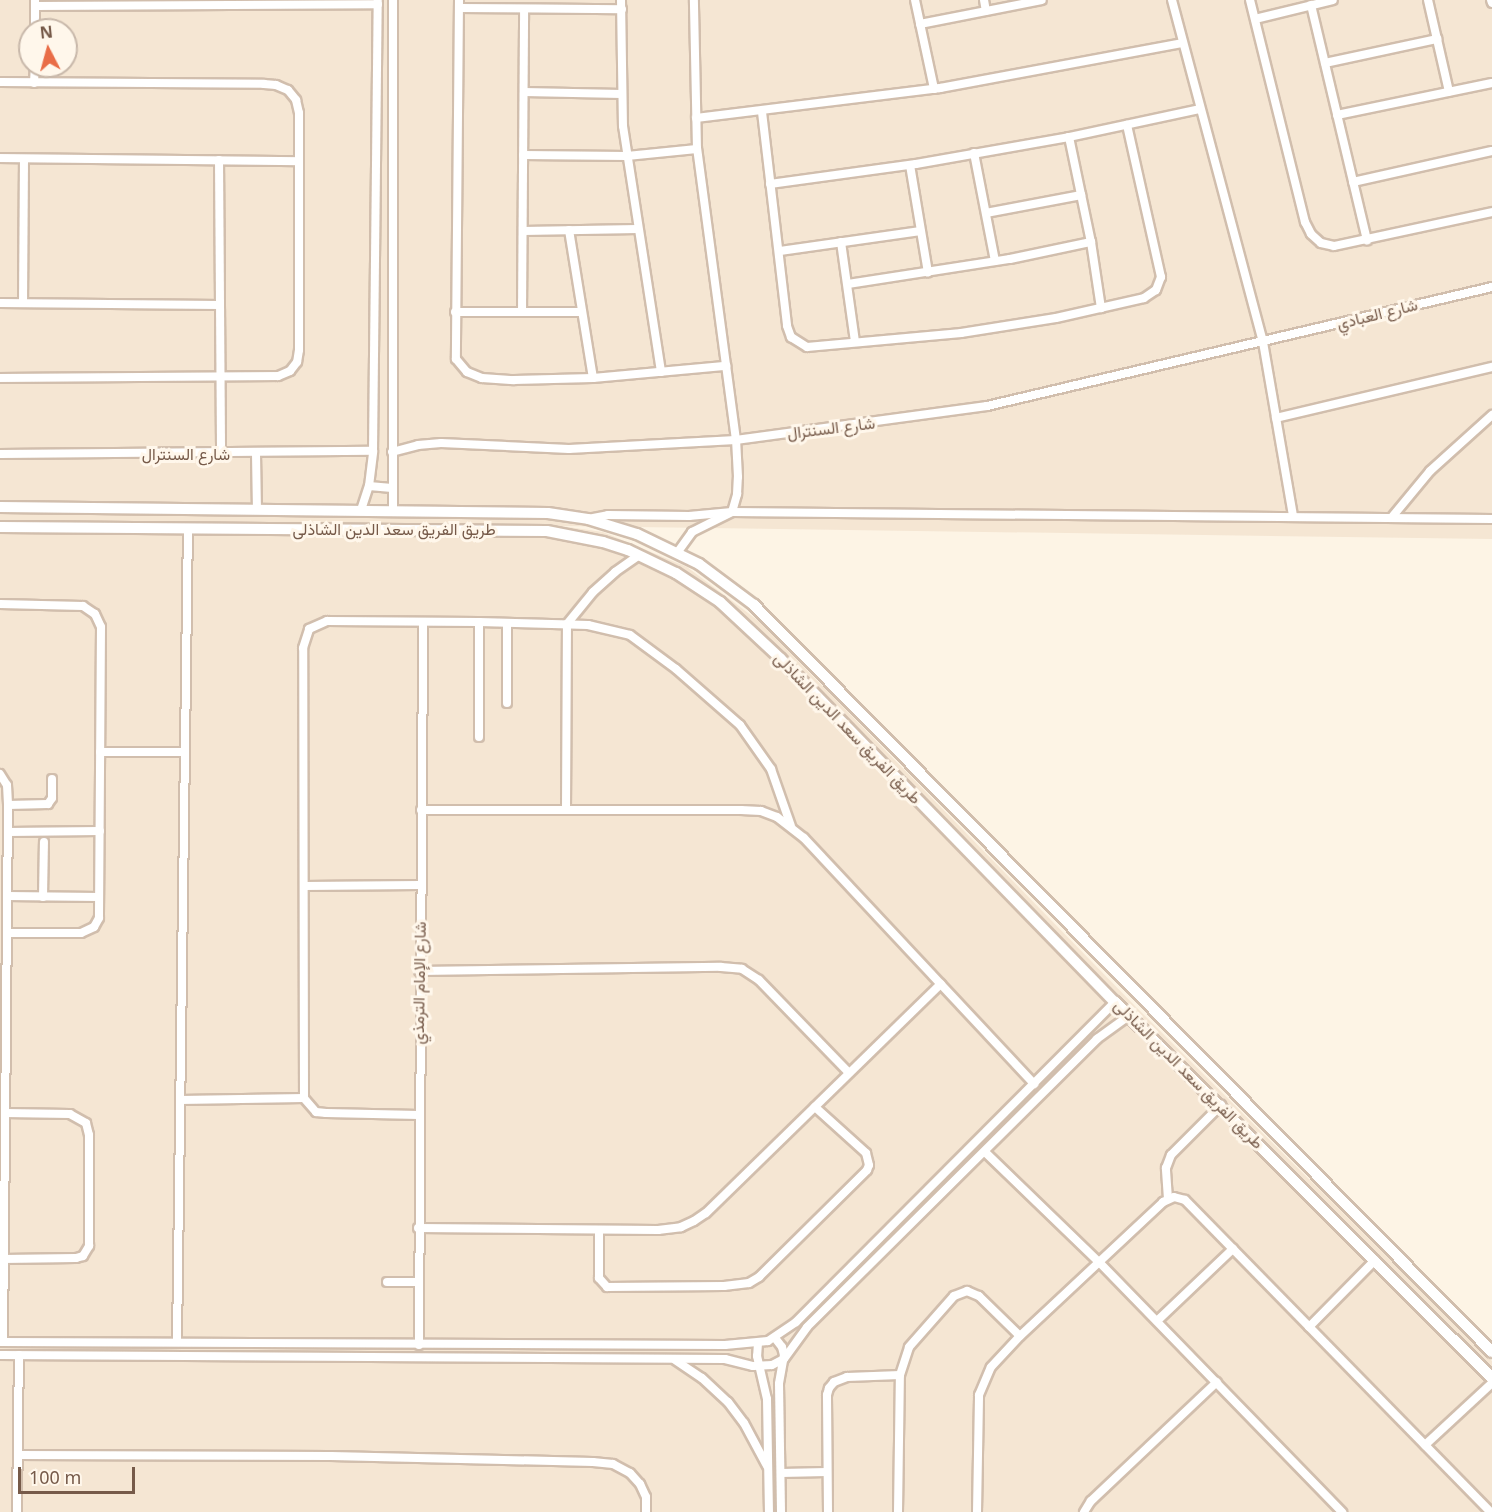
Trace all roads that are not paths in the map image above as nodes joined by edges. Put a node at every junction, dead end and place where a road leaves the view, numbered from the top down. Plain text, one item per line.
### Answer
1 (393, 0) edge
2 (621, 0) edge
3 (694, 0) edge
4 (915, 0) edge
5 (984, 0) edge
6 (1042, 0) edge
7 (1172, 0) edge
8 (1250, 0) edge
9 (1334, 0) edge
10 (1428, 0) edge
11 (378, 2) edge
12 (35, 3) edge
13 (459, 4) edge
14 (1311, 5) junction
15 (525, 9) junction
16 (622, 9) junction
17 (986, 11) junction
18 (34, 18) edge
19 (1255, 19) junction
20 (920, 24) junction
21 (1437, 39) junction
22 (1182, 43) junction
23 (1325, 63) junction
24 (34, 78) edge
25 (0, 82) edge
26 (34, 82) junction
27 (1492, 83) edge
28 (934, 89) junction
29 (524, 92) junction
30 (1449, 92) junction
31 (622, 94) junction
32 (1200, 109) junction
33 (762, 112) junction
34 (1337, 115) junction
35 (696, 118) junction
36 (1127, 125) junction
37 (1069, 137) junction
38 (697, 149) junction
39 (1492, 151) edge
40 (974, 153) junction
41 (523, 155) junction
42 (627, 156) junction
43 (0, 158) edge
44 (24, 159) junction
45 (219, 160) junction
46 (299, 161) junction
47 (910, 165) junction
48 (1353, 182) junction
49 (770, 184) junction
50 (1081, 195) junction
51 (986, 213) junction
52 (1492, 213) edge
53 (638, 229) junction
54 (569, 230) junction
55 (523, 231) junction
56 (921, 231) junction
57 (1367, 240) junction
58 (841, 242) junction
59 (1091, 242) junction
60 (780, 251) junction
61 (995, 261) junction
62 (928, 272) junction
63 (848, 284) junction
64 (1492, 287) edge
65 (0, 303) edge
66 (23, 303) junction
67 (220, 305) junction
68 (1101, 308) junction
69 (455, 312) junction
70 (522, 312) junction
71 (582, 312) junction
72 (855, 342) junction
73 (1263, 342) junction
74 (726, 366) junction
75 (1492, 367) edge
76 (661, 372) junction
77 (221, 377) junction
78 (0, 378) edge
79 (592, 378) junction
80 (1492, 415) edge
81 (1276, 418) junction
82 (736, 440) junction
83 (373, 451) junction
84 (392, 452) junction
85 (0, 454) edge
86 (221, 454) junction
87 (256, 454) junction
88 (369, 486) junction
89 (392, 488) junction
90 (31, 507) junction
91 (0, 508) edge
92 (257, 509) junction
93 (361, 510) junction
94 (433, 511) junction
95 (393, 512) junction
96 (470, 512) junction
97 (732, 512) junction
98 (1293, 516) junction
99 (1392, 517) junction
100 (588, 519) junction
101 (1492, 519) edge
102 (0, 525) edge
103 (29, 527) junction
104 (188, 528) junction
105 (430, 529) junction
106 (467, 529) junction
107 (677, 553) junction
108 (639, 555) junction
109 (0, 604) edge
110 (423, 622) junction
111 (479, 622) junction
112 (507, 623) junction
113 (567, 624) junction
114 (507, 703) dead end
115 (869, 722) junction
116 (853, 733) junction
117 (479, 737) dead end
118 (892, 744) junction
119 (100, 752) junction
120 (184, 752) junction
121 (877, 758) junction
122 (0, 774) edge
123 (52, 779) dead end
124 (8, 805) junction
125 (421, 810) junction
126 (566, 810) junction
127 (791, 826) junction
128 (100, 831) junction
129 (8, 832) junction
130 (44, 842) dead end
131 (420, 885) junction
132 (304, 886) junction
133 (7, 896) junction
134 (43, 897) junction
135 (99, 897) junction
136 (7, 933) junction
137 (419, 970) junction
138 (941, 984) junction
139 (1115, 1002) junction
140 (1130, 1015) junction
141 (1088, 1030) junction
142 (1097, 1039) junction
143 (3, 1045) edge
144 (849, 1073) junction
145 (1034, 1084) junction
146 (304, 1098) junction
147 (180, 1100) junction
148 (1221, 1105) junction
149 (815, 1107) junction
150 (5, 1113) junction
151 (1005, 1114) junction
152 (418, 1115) junction
153 (1014, 1123) junction
154 (985, 1152) junction
155 (2, 1169) edge
156 (938, 1181) junction
157 (947, 1189) junction
158 (929, 1190) junction
159 (1168, 1198) junction
160 (937, 1199) junction
161 (418, 1228) junction
162 (599, 1230) junction
163 (1233, 1249) junction
164 (3, 1259) junction
165 (1375, 1260) junction
166 (1099, 1263) junction
167 (1412, 1270) junction
168 (387, 1282) dead end
169 (418, 1282) junction
170 (1396, 1282) junction
171 (1435, 1295) junction
172 (1420, 1306) junction
173 (1157, 1321) junction
174 (796, 1322) junction
175 (1309, 1327) junction
176 (803, 1330) junction
177 (1020, 1336) junction
178 (775, 1338) junction
179 (2, 1342) edge
180 (63, 1342) junction
181 (139, 1342) junction
182 (177, 1342) junction
183 (225, 1343) junction
184 (759, 1343) junction
185 (382, 1345) junction
186 (419, 1345) junction
187 (453, 1345) junction
188 (725, 1345) junction
189 (1492, 1352) edge
190 (0, 1355) edge
191 (19, 1355) junction
192 (63, 1355) junction
193 (139, 1355) junction
194 (225, 1356) junction
195 (382, 1357) junction
196 (453, 1358) junction
197 (673, 1359) junction
198 (725, 1359) junction
199 (784, 1359) junction
200 (760, 1367) junction
201 (900, 1375) junction
202 (1492, 1380) edge
203 (1216, 1382) junction
204 (780, 1390) junction
205 (766, 1392) junction
206 (1425, 1445) junction
207 (18, 1455) junction
208 (768, 1468) junction
209 (827, 1472) junction
210 (781, 1473) junction
211 (17, 1512) edge
212 (646, 1512) edge
213 (768, 1512) edge
214 (781, 1512) edge
215 (828, 1512) edge
216 (898, 1512) edge
217 (978, 1512) edge
218 (1084, 1512) edge
219 (1342, 1512) edge
220 (1491, 1512) edge

1 - 84 street
2 - 16 street
3 - 35 street
4 - 20 street
5 - 17 street
6 - 17 street
7 - 22 street
8 - 19 street
9 - 14 street
10 - 21 street
11 - 12 street
11 - 83 street
12 - 18 street
13 - 15 street
13 - 69 street
14 - 19 street
14 - 23 street
15 - 16 street
15 - 29 street
16 - 31 street
17 - 20 street
19 - 57 street
20 - 28 street
21 - 23 street
21 - 30 street
22 - 28 street
22 - 32 street
23 - 34 street
24 - 26 street
25 - 26 street
26 - 46 street
27 - 30 street
28 - 33 street
29 - 31 street
29 - 41 street
30 - 34 street
31 - 42 street
32 - 36 street
32 - 73 street
33 - 35 street
33 - 49 street
34 - 48 street
35 - 38 street
36 - 37 street
36 - 68 street
37 - 40 street
37 - 50 street
38 - 42 street
38 - 74 street
39 - 48 street
40 - 47 street
40 - 51 street
41 - 42 street
41 - 55 street
42 - 53 street
43 - 44 street
44 - 45 street
44 - 66 street
45 - 46 street
45 - 67 street
46 - 77 street
47 - 49 street
47 - 56 street
48 - 57 street
49 - 60 street
50 - 51 street
50 - 59 street
51 - 61 street
52 - 57 street
53 - 54 street
53 - 76 street
54 - 55 street
54 - 71 street
55 - 70 street
56 - 58 street
56 - 62 street
58 - 60 street
58 - 63 street
59 - 61 street
59 - 68 street
60 - 72 street
61 - 62 street
62 - 63 street
63 - 72 street
64 - 73 street, شارع العبادي
65 - 66 street
66 - 67 street
67 - 77 street
68 - 72 street
69 - 70 street
69 - 79 street
70 - 71 street
71 - 79 street
73 - 81 street
73 - 82 street, شارع السنترال
74 - 76 street
74 - 82 street
75 - 81 street
76 - 79 street
77 - 78 street
77 - 86 street
80 - 99 street
81 - 98 street
82 - 84 street, شارع السنترال
82 - 97 street
83 - 87 street, شارع السنترال
83 - 88 street
84 - 89 street
85 - 86 street, شارع السنترال
86 - 87 street, شارع السنترال
87 - 92 street
88 - 89 street
88 - 93 street
89 - 95 street
90 - 91 street, طريق الفريق سعد الدين الشاذلى
90 - 92 street, طريق الفريق سعد الدين الشاذلى
90 - 103 street
91 - 102 street
92 - 93 street, طريق الفريق سعد الدين الشاذلى
93 - 95 street, طريق الفريق سعد الدين الشاذلى
94 - 95 street, طريق الفريق سعد الدين الشاذلى
94 - 96 street, طريق الفريق سعد الدين الشاذلى
94 - 105 street
96 - 100 street, طريق الفريق سعد الدين الشاذلى
96 - 106 street
97 - 98 street
97 - 100 street
97 - 107 street
98 - 99 street
99 - 101 street
100 - 107 street, طريق الفريق سعد الدين الشاذلى
102 - 103 street, طريق الفريق سعد الدين الشاذلى
103 - 104 street, طريق الفريق سعد الدين الشاذلى
104 - 105 street, طريق الفريق سعد الدين الشاذلى
104 - 120 street
105 - 106 street, طريق الفريق سعد الدين الشاذلى
106 - 108 street, طريق الفريق سعد الدين الشاذلى
107 - 115 street, طريق الفريق سعد الدين الشاذلى
108 - 113 street
108 - 116 street, طريق الفريق سعد الدين الشاذلى
109 - 119 street
110 - 111 street
110 - 125 street, شارع الإمام الترمذي
110 - 132 street
111 - 112 street
111 - 117 street
112 - 113 street
112 - 114 street
113 - 126 street
113 - 127 street
115 - 116 street
115 - 118 street, طريق الفريق سعد الدين الشاذلى
116 - 121 street, طريق الفريق سعد الدين الشاذلى
118 - 121 street
118 - 167 street, طريق الفريق سعد الدين الشاذلى
119 - 120 street
119 - 128 street
120 - 147 street
121 - 139 street, طريق الفريق سعد الدين الشاذلى
122 - 124 street
123 - 124 street
124 - 129 street
125 - 126 street
125 - 131 street, شارع الإمام الترمذي
126 - 127 street
127 - 138 street
128 - 129 street
128 - 135 street
129 - 133 street
130 - 134 street
131 - 132 street
131 - 137 street, شارع الإمام الترمذي
132 - 146 street
133 - 134 street
133 - 136 street
134 - 135 street
135 - 136 street
136 - 143 street
137 - 144 street
137 - 152 street, شارع الإمام الترمذي
138 - 144 street
138 - 145 street
139 - 140 street, طريق الفريق سعد الدين الشاذلى
139 - 141 street
140 - 142 street
140 - 148 street, طريق الفريق سعد الدين الشاذلى
141 - 142 street
141 - 145 street
142 - 153 street
143 - 150 street
144 - 149 street
145 - 151 street
146 - 147 street
146 - 152 street
147 - 182 street
148 - 159 street
148 - 165 street, طريق الفريق سعد الدين الشاذلى
149 - 162 street
149 - 162 street
150 - 155 street
150 - 164 street
151 - 153 street
151 - 156 street
152 - 161 street, شارع الإمام الترمذي
153 - 154 street
154 - 157 street
154 - 166 street
155 - 164 street
156 - 157 street
156 - 158 street
157 - 160 street
158 - 160 street
158 - 174 street
159 - 163 street
159 - 166 street
160 - 176 street
161 - 162 street
161 - 169 street, شارع الإمام الترمذي
163 - 173 street
163 - 175 street
164 - 179 street
165 - 170 street, طريق الفريق سعد الدين الشاذلى
165 - 175 street
166 - 173 street
166 - 177 street
167 - 170 street
167 - 171 street, طريق الفريق سعد الدين الشاذلى
168 - 169 street
169 - 186 street, شارع الإمام الترمذي
170 - 172 street, طريق الفريق سعد الدين الشاذلى
171 - 172 street
171 - 189 street, طريق الفريق سعد الدين الشاذلى
172 - 202 street, طريق الفريق سعد الدين الشاذلى
173 - 203 street
174 - 176 street
174 - 178 street
175 - 206 street
176 - 199 street
177 - 201 street
177 - 217 street
178 - 184 street
178 - 199 street
179 - 180 street
180 - 181 street
180 - 192 street
181 - 182 street
181 - 193 street
182 - 183 street
183 - 185 street
183 - 194 street
184 - 188 street
184 - 200 street
185 - 186 street
185 - 195 street
186 - 187 street
187 - 188 street
187 - 196 street
188 - 198 street
190 - 191 street
191 - 192 street
191 - 207 street
192 - 193 street
193 - 194 street
194 - 195 street
195 - 196 street
196 - 197 street
197 - 198 street
197 - 208 street
198 - 200 street
199 - 200 street
199 - 204 street
200 - 205 street
201 - 209 street
201 - 216 street
202 - 206 street
203 - 218 street
203 - 219 street
204 - 205 street
204 - 210 street
205 - 208 street
206 - 220 street
207 - 211 street
207 - 212 street
208 - 213 street
209 - 210 street
209 - 215 street
210 - 214 street

